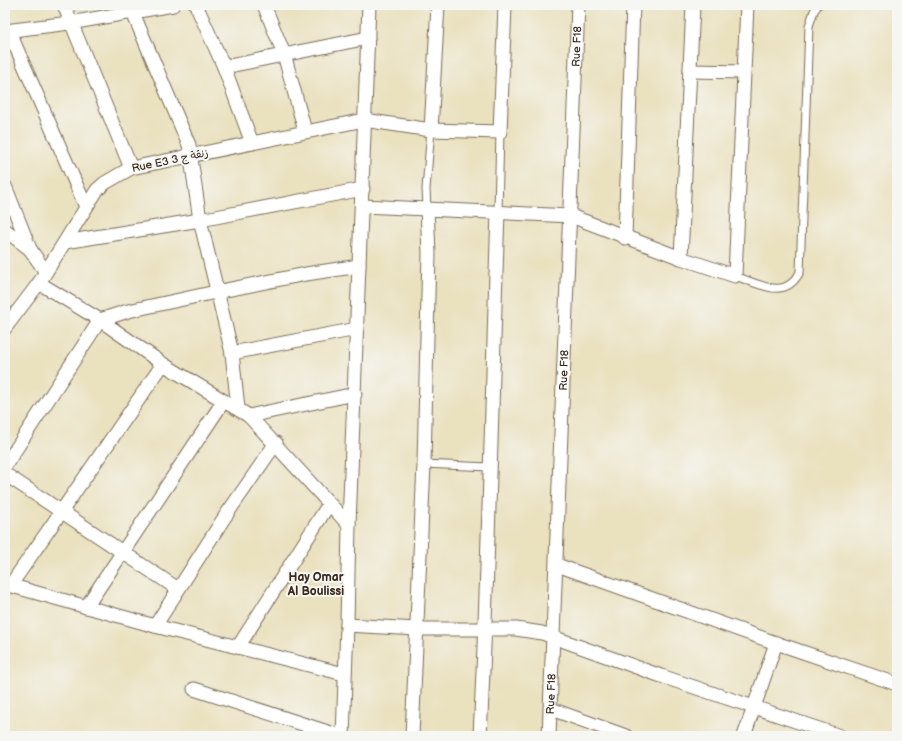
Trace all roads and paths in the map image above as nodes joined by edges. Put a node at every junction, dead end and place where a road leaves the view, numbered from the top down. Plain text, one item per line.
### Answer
1 (64, 5) edge
2 (173, 5) edge
3 (196, 5) edge
4 (264, 5) edge
5 (369, 5) edge
6 (438, 5) edge
7 (505, 5) edge
8 (578, 5) edge
9 (633, 5) edge
10 (693, 5) edge
11 (747, 5) edge
12 (818, 5) edge
13 (133, 13) junction
14 (70, 23) junction
15 (7, 31) edge
16 (368, 38) junction
17 (284, 54) junction
18 (224, 67) junction
19 (690, 71) junction
20 (744, 72) junction
21 (364, 120) junction
22 (431, 130) junction
23 (305, 131) junction
24 (500, 132) junction
25 (252, 143) junction
26 (191, 156) junction
27 (131, 168) junction
28 (5, 186) edge
29 (363, 189) junction
30 (363, 206) junction
31 (86, 207) junction
32 (427, 208) junction
33 (498, 212) junction
34 (571, 216) junction
35 (200, 220) junction
36 (5, 230) edge
37 (625, 238) junction
38 (66, 242) junction
39 (30, 249) junction
40 (681, 258) junction
41 (359, 266) junction
42 (45, 271) junction
43 (735, 276) junction
44 (39, 283) junction
45 (216, 292) junction
46 (10, 311) edge
47 (100, 320) junction
48 (5, 328) edge
49 (357, 329) junction
50 (232, 352) junction
51 (163, 364) junction
52 (355, 394) junction
53 (223, 402) junction
54 (243, 412) junction
55 (276, 443) junction
56 (424, 464) junction
57 (5, 466) edge
58 (489, 467) junction
59 (5, 474) edge
60 (329, 504) junction
61 (62, 511) junction
62 (349, 525) junction
63 (123, 552) junction
64 (557, 565) junction
65 (8, 585) edge
66 (178, 589) junction
67 (86, 607) junction
68 (348, 625) junction
69 (154, 626) junction
70 (417, 629) junction
71 (486, 629) junction
72 (553, 635) junction
73 (776, 643) junction
74 (238, 647) junction
75 (344, 674) junction
76 (897, 684) edge
77 (194, 689) dead end
78 (551, 708) junction
79 (754, 708) junction
80 (340, 736) edge
81 (343, 736) edge
82 (412, 736) edge
83 (480, 736) edge
84 (549, 736) edge
85 (626, 736) edge
86 (744, 736) edge
87 (840, 736) edge

1 - 14 street
2 - 13 street
3 - 18 street
4 - 17 street
5 - 16 street
6 - 22 street
7 - 24 street
8 - 34 street, Rue F18
9 - 37 street
10 - 19 street
11 - 20 street
12 - 43 lane
13 - 14 street
13 - 26 street
14 - 15 street
14 - 27 street
15 - 31 street
16 - 17 street
16 - 21 street
17 - 18 street
17 - 23 street
18 - 25 street
19 - 20 street
19 - 40 street
20 - 43 street
21 - 22 street, Rue E3 زنقة ج 3
21 - 23 street, Rue E3 زنقة ج 3
21 - 29 street
22 - 24 street, Rue E3 زنقة ج 3
22 - 32 lane
23 - 25 street, Rue E3 زنقة ج 3
24 - 33 lane
25 - 26 street, Rue E3 زنقة ج 3
26 - 27 street, Rue E3 زنقة ج 3
26 - 35 street
27 - 31 street, Rue E3 زنقة ج 3
28 - 39 street
29 - 30 street
29 - 35 street
30 - 32 street
30 - 41 street
31 - 38 street, Rue E3 زنقة ج 3
32 - 33 street
32 - 56 street
33 - 34 street
33 - 58 street
34 - 37 street
34 - 64 street, Rue F18
35 - 38 street
35 - 45 street
36 - 39 street
37 - 40 street
38 - 42 street, Rue E3 زنقة ج 3
39 - 42 street
40 - 43 street
41 - 45 street
41 - 49 street
42 - 44 street, Rue E3 زنقة ج 3
44 - 46 street, Rue E3 زنقة ج 3
44 - 47 street
45 - 47 street
45 - 50 street
46 - 48 street, Rue E3 زنقة ج 3
47 - 51 street
47 - 57 street
49 - 50 street
49 - 52 street
50 - 54 street
51 - 53 street
51 - 61 street
52 - 54 street
52 - 62 street
53 - 54 street
53 - 63 street
54 - 55 street
55 - 60 street
55 - 66 street
56 - 58 lane
56 - 70 street
58 - 71 street
59 - 61 street
60 - 62 street
60 - 74 street
61 - 63 street
61 - 65 street
62 - 68 street
63 - 66 street
63 - 67 street
64 - 72 street, Rue F18
64 - 73 street
65 - 67 street
66 - 69 street
67 - 69 street
68 - 70 street
68 - 75 street
69 - 74 street
70 - 71 street
70 - 82 street
71 - 72 street
71 - 83 street
72 - 78 street, Rue F18
72 - 79 street
73 - 76 street
73 - 79 street
74 - 75 street
75 - 81 street
77 - 80 street
78 - 84 street, Rue F18
78 - 85 street
79 - 86 street
79 - 87 street

